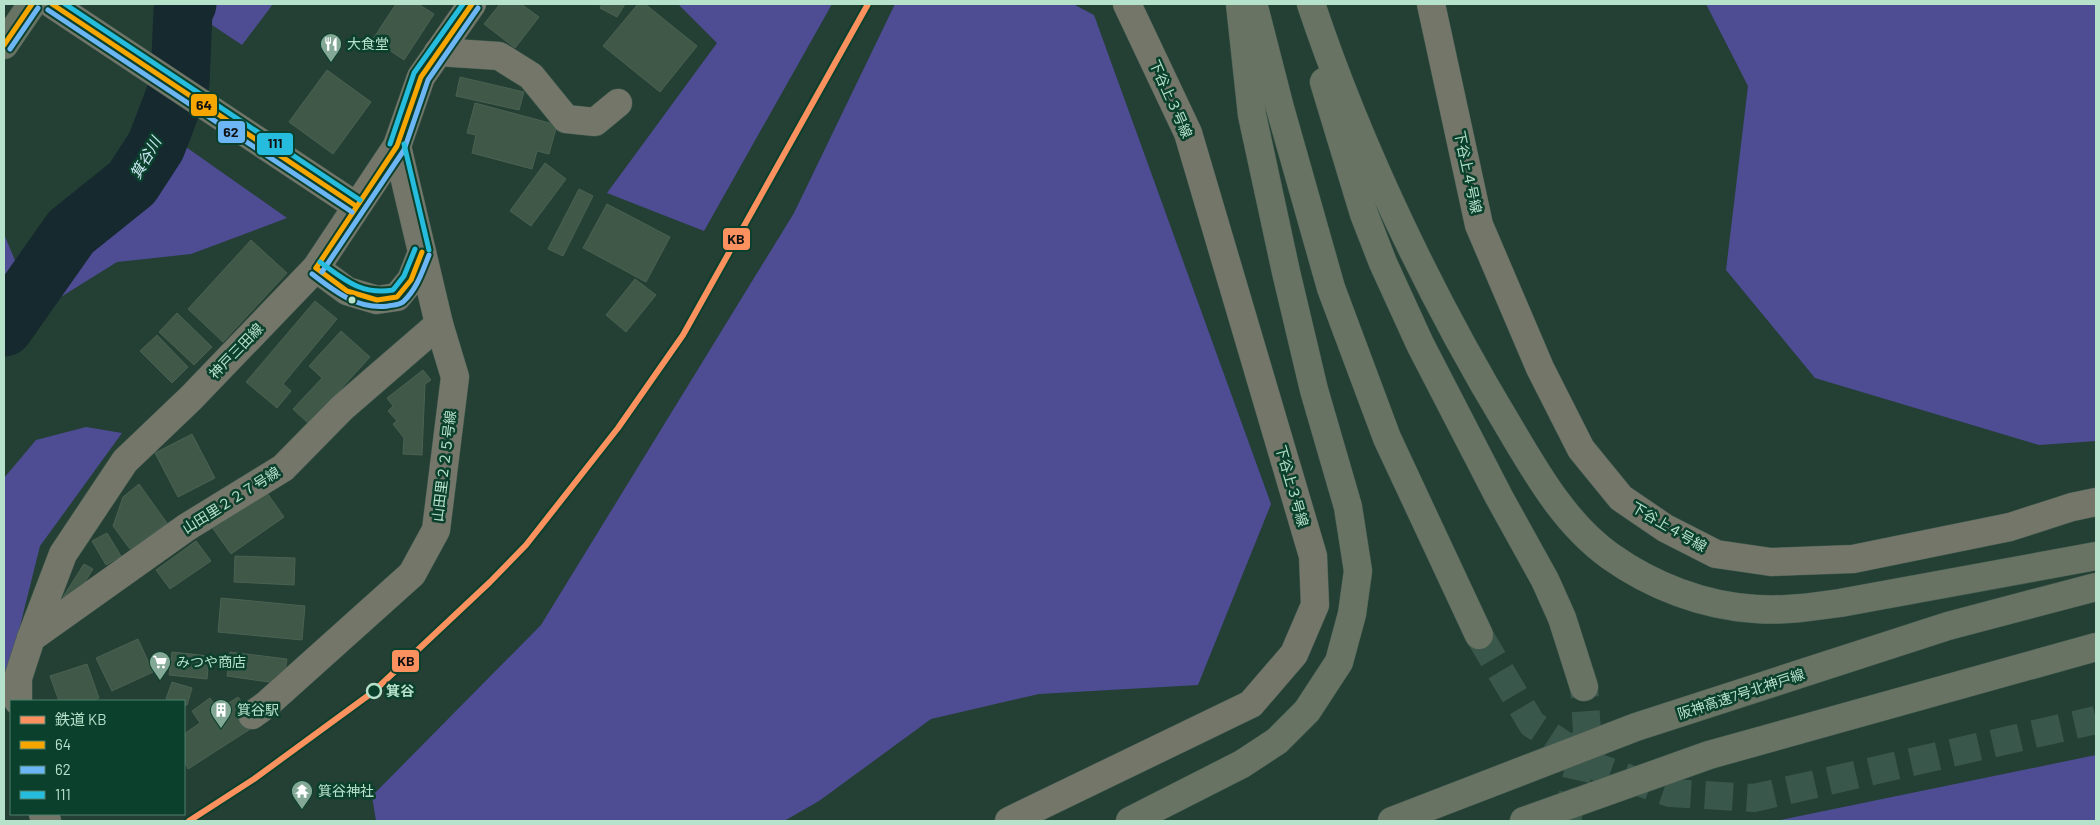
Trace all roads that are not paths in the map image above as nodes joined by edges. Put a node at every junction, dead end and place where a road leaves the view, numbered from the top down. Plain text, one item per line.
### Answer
1 (32, 4) edge
2 (52, 4) edge
3 (472, 4) edge
4 (1127, 4) edge
5 (1240, 4) edge
6 (1254, 4) edge
7 (1302, 4) edge
8 (1311, 4) edge
9 (1431, 4) edge
10 (4, 45) edge
11 (438, 52) junction
12 (618, 102) dead end
13 (397, 146) junction
14 (356, 206) junction
15 (422, 252) junction
16 (316, 268) junction
17 (440, 324) junction
18 (2096, 502) edge
19 (2096, 556) edge
20 (2096, 587) edge
21 (1479, 635) tunnel mouth
22 (31, 638) junction
23 (2096, 647) edge
24 (1584, 687) tunnel mouth
25 (18, 700) edge
26 (252, 715) dead end
27 (1010, 821) edge
28 (1130, 821) edge
29 (1392, 821) edge
30 (1524, 821) edge

1 - 10 highway
2 - 14 street
3 - 11 street, 神戸三田線
4 - 27 street, 下谷上３号線
5 - 28 highway
6 - 21 highway
7 - 24 highway
8 - 19 highway
9 - 18 street, 下谷上４号線
11 - 12 street
11 - 13 street, 神戸三田線
13 - 14 street, 神戸三田線
13 - 15 street, 山田里２２５号線
14 - 16 street, 神戸三田線
15 - 16 street
15 - 17 street, 山田里２２５号線
16 - 22 street, 神戸三田線
17 - 22 street, 山田里２２７号線
17 - 26 street, 山田里２２５号線
20 - 29 highway, 阪神高速7号北神戸線
22 - 25 street, 神戸三田線
23 - 30 highway

